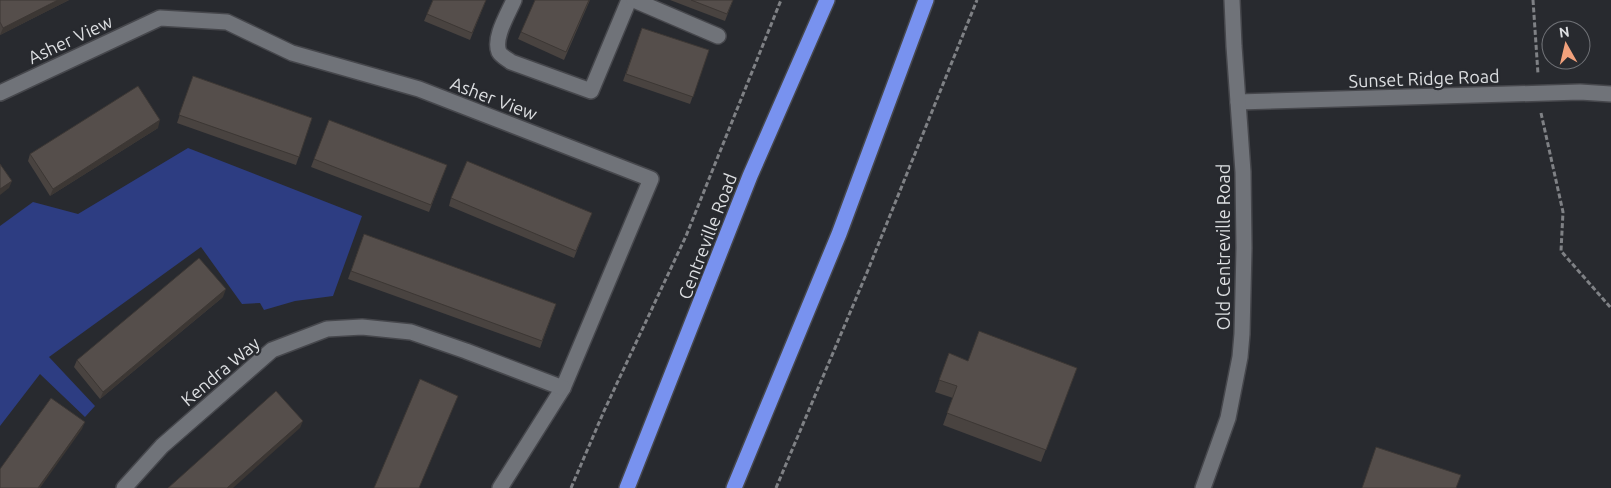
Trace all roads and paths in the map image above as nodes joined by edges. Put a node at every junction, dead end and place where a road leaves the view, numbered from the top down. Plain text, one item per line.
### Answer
1 (514, 0) edge
2 (628, 0) edge
3 (634, 0) edge
4 (781, 0) edge
5 (828, 0) edge
6 (926, 0) edge
7 (977, 0) edge
8 (1232, 0) edge
9 (1533, 0) edge
10 (718, 36) dead end
11 (0, 93) edge
12 (1539, 93) junction
13 (1611, 94) edge
14 (1238, 102) junction
15 (1611, 308) edge
16 (563, 388) junction
17 (124, 488) edge
18 (500, 488) edge
19 (571, 488) edge
20 (627, 488) edge
21 (734, 488) edge
22 (776, 488) edge
23 (1203, 488) edge

1 - 2 street
3 - 10 street
4 - 19 path
5 - 20 highway, Centreville Road
6 - 21 highway
7 - 22 path
8 - 14 street, Old Centreville Road
9 - 12 path
11 - 16 street, Asher View
12 - 13 street, Sunset Ridge Road
12 - 14 street, Sunset Ridge Road
12 - 15 path
14 - 23 street, Old Centreville Road
16 - 17 street, Kendra Way
16 - 18 street, Asher View

